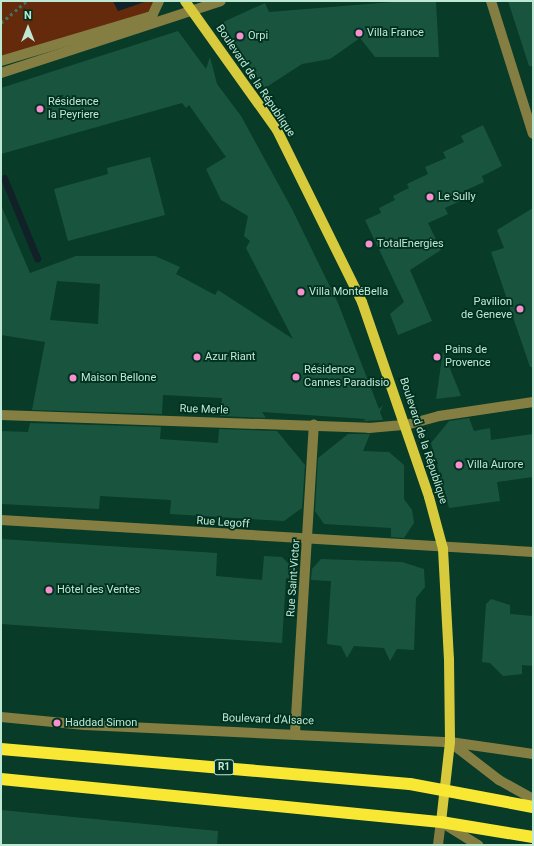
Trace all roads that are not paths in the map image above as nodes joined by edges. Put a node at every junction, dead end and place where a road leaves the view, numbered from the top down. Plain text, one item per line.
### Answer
1 (159, 1) edge
2 (185, 1) edge
3 (221, 1) edge
4 (491, 1) edge
5 (193, 11) junction
6 (1, 62) edge
7 (1, 73) edge
8 (533, 134) edge
9 (533, 402) edge
10 (1, 415) edge
11 (314, 425) junction
12 (406, 425) junction
13 (1, 520) edge
14 (309, 541) junction
15 (443, 549) junction
16 (533, 552) edge
17 (1, 717) edge
18 (295, 733) junction
19 (450, 742) junction
20 (1, 749) edge
21 (533, 754) edge
22 (3, 780) edge
23 (446, 789) junction
24 (533, 799) edge
25 (533, 807) edge
26 (441, 822) junction
27 (533, 837) edge
28 (438, 845) edge
29 (478, 845) edge

1 - 6 street
2 - 5 main road, Boulevard de la République
3 - 5 street
4 - 8 street
5 - 7 street
5 - 12 main road, Boulevard de la République
9 - 12 street, Rue Merle
10 - 11 street, Rue Merle
11 - 12 street, Rue Merle
11 - 14 street, Rue Saint-Victor
12 - 15 main road, Boulevard de la République
13 - 14 street, Rue Legoff
14 - 15 street, Rue Legoff
14 - 18 street, Rue Saint-Victor
15 - 16 street, Rue Legoff
15 - 19 main road, Boulevard de la République
17 - 18 street, Boulevard d'Alsace
18 - 19 street, Boulevard d'Alsace
19 - 21 street, Boulevard d'Alsace
19 - 23 main road, Boulevard de la République
19 - 24 street
20 - 23 highway, R1
22 - 26 highway
23 - 25 highway
23 - 26 main road, Boulevard de la République
26 - 27 highway
26 - 28 street, Boulevard de la République
26 - 29 street

